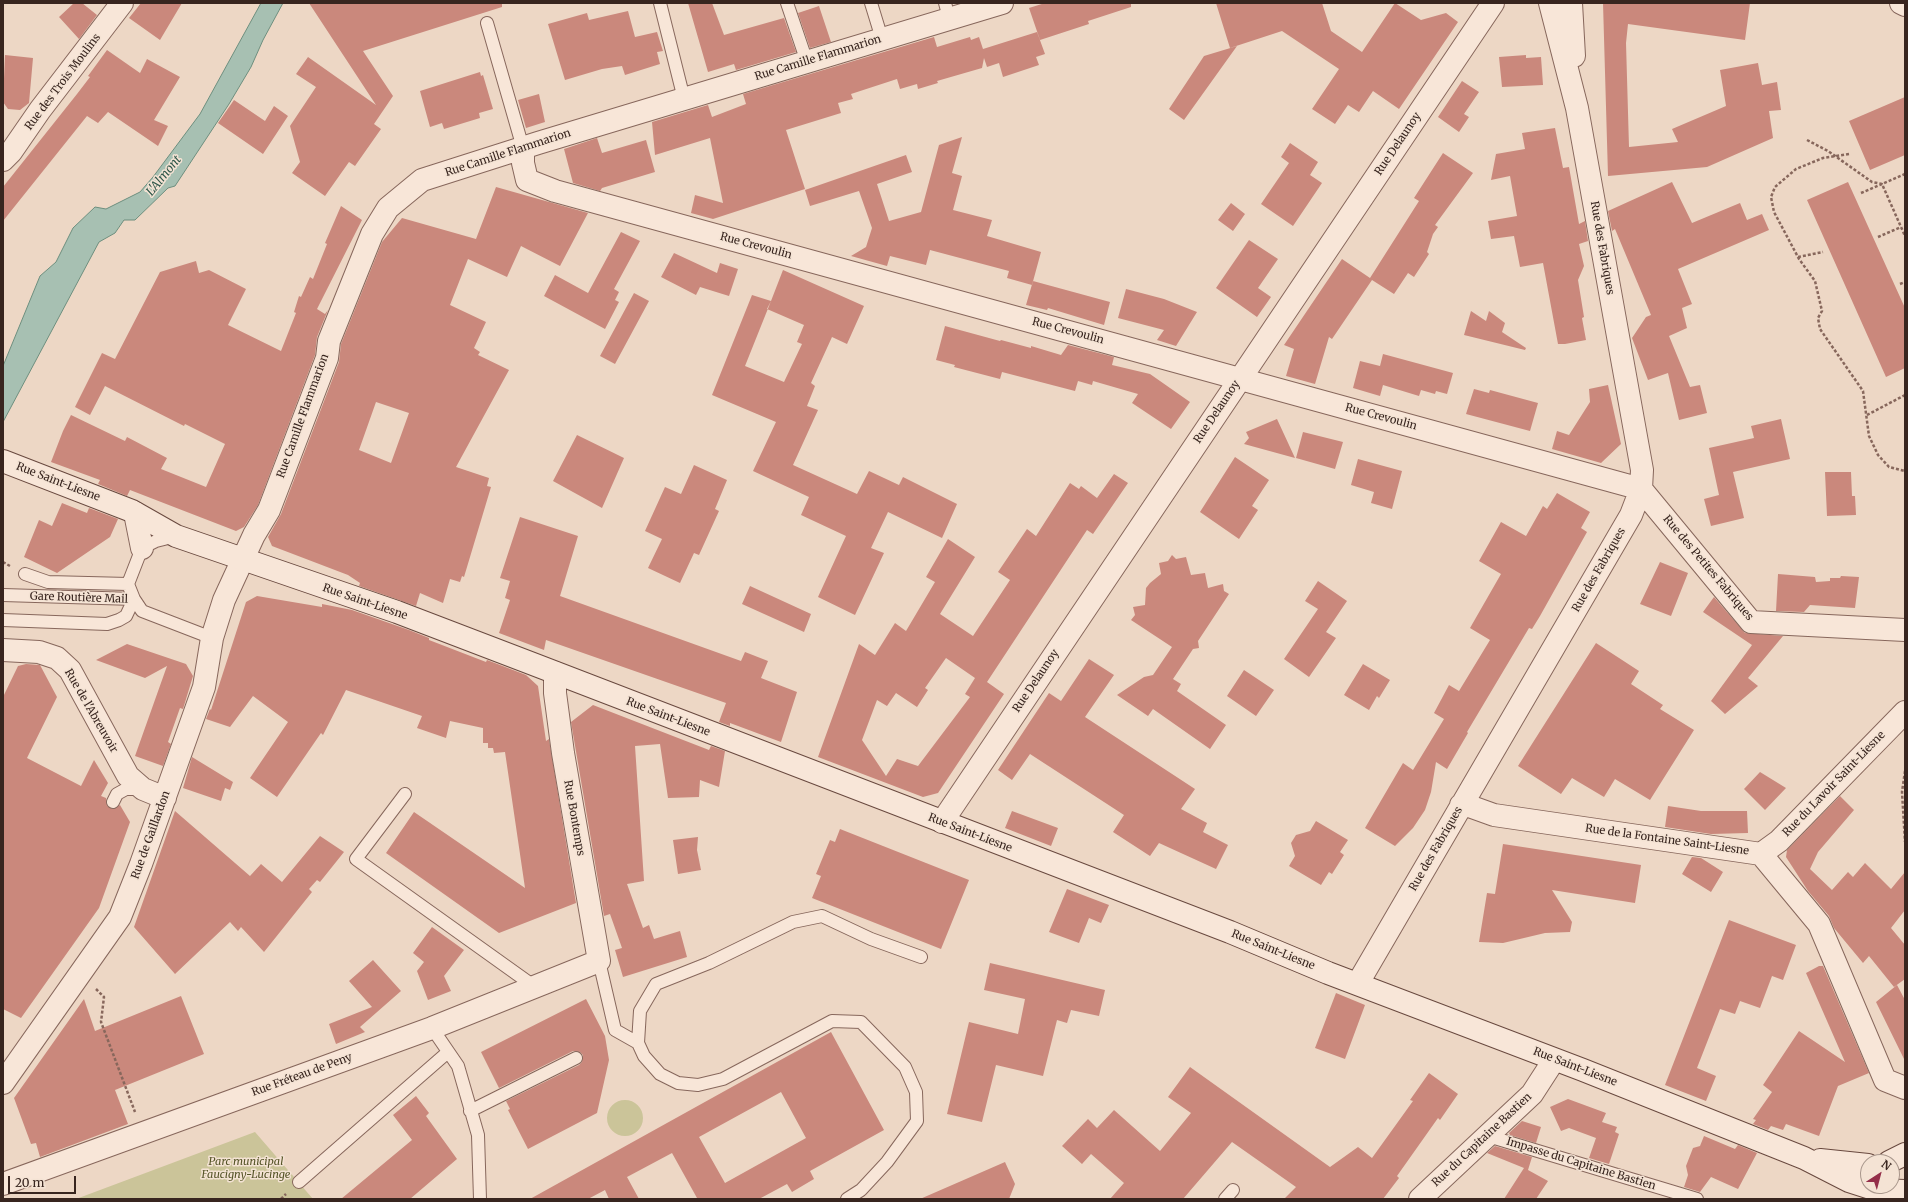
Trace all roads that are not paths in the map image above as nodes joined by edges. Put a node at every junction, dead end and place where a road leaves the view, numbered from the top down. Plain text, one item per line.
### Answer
1 (122, 3) edge
2 (660, 3) edge
3 (787, 3) edge
4 (870, 3) edge
5 (1002, 3) edge
6 (1493, 3) edge
7 (1550, 3) edge
8 (1571, 3) edge
9 (1901, 3) edge
10 (1905, 5) edge
11 (947, 11) edge
12 (487, 23) dead end
13 (882, 39) junction
14 (807, 62) junction
15 (684, 99) junction
16 (1577, 108) junction
17 (523, 148) junction
18 (3, 160) edge
19 (1240, 378) junction
20 (3, 461) edge
21 (1641, 489) junction
22 (135, 513) junction
23 (176, 536) junction
24 (142, 548) junction
25 (243, 559) junction
26 (25, 574) dead end
27 (128, 584) junction
28 (3, 595) edge
29 (134, 599) junction
30 (3, 620) edge
31 (1905, 630) edge
32 (212, 638) junction
33 (3, 650) edge
34 (555, 673) junction
35 (1905, 712) edge
36 (143, 790) junction
37 (405, 794) dead end
38 (165, 798) junction
39 (113, 802) dead end
40 (1461, 805) junction
41 (942, 822) junction
42 (1761, 854) junction
43 (921, 957) dead end
44 (599, 962) junction
45 (1358, 983) junction
46 (535, 987) junction
47 (432, 1028) junction
48 (638, 1043) junction
49 (448, 1052) junction
50 (576, 1058) dead end
51 (1554, 1060) junction
52 (3, 1083) edge
53 (1905, 1088) edge
54 (470, 1111) junction
55 (1488, 1136) junction
56 (1804, 1158) junction
57 (1860, 1164) edge
58 (299, 1182) dead end
59 (3, 1184) edge
60 (1233, 1190) dead end
61 (1905, 1191) edge
62 (480, 1199) edge
63 (847, 1199) edge
64 (1225, 1199) edge
65 (1420, 1199) edge
66 (1697, 1199) edge

1 - 18 street, Rue des Trois Moulins
2 - 15 lane
3 - 14 lane
4 - 13 lane
5 - 11 street, Rue Camille Flammarion
6 - 19 street, Rue Delaunoy
7 - 16 street, Rue des Fabriques
8 - 16 street, Rue des Fabriques
9 - 10 street
11 - 13 street, Rue Camille Flammarion
12 - 17 lane
13 - 14 street, Rue Camille Flammarion
14 - 15 street, Rue Camille Flammarion
15 - 17 street, Rue Camille Flammarion
16 - 21 street, Rue des Fabriques
17 - 19 street, Rue Crevoulin
17 - 25 street, Rue Camille Flammarion
19 - 21 street, Rue Crevoulin
19 - 41 street, Rue Delaunoy
20 - 22 street, Rue Saint-Liesne
21 - 31 street, Rue des Petites Fabriques
21 - 40 street, Rue des Fabriques
22 - 23 street, Rue Saint-Liesne
22 - 24 street
23 - 24 lane
23 - 25 street, Rue Saint-Liesne
24 - 27 lane
25 - 32 street, Rue de Gaillardon
25 - 34 street, Rue Saint-Liesne
26 - 27 lane
27 - 29 lane
28 - 29 lane, Gare Routière Mail
29 - 30 lane, Gare Routière Mail
29 - 32 lane
32 - 38 street, Rue de Gaillardon
33 - 36 street, Rue de l'Abreuvoir
34 - 41 street, Rue Saint-Liesne
34 - 44 street, Rue Bontemps
35 - 42 street, Rue du Lavoir Saint-Liesne
36 - 38 street, Rue de l'Abreuvoir
36 - 39 lane
37 - 46 lane
38 - 52 street, Rue de Gaillardon
40 - 42 street, Rue de la Fontaine Saint-Liesne
40 - 45 street, Rue des Fabriques
41 - 45 street, Rue Saint-Liesne
42 - 53 street, Rue de la Fontaine Saint-Liesne
43 - 48 lane
44 - 46 street, Rue Fréteau de Peny
44 - 48 lane
45 - 51 street, Rue Saint-Liesne
46 - 47 street, Rue Fréteau de Peny
47 - 49 lane
47 - 59 street, Rue Fréteau de Peny
48 - 63 lane
49 - 54 lane
49 - 58 lane
50 - 54 lane
51 - 55 street, Rue du Capitaine Bastien
51 - 56 street, Rue Saint-Liesne
54 - 62 lane
55 - 65 street, Rue du Capitaine Bastien
55 - 66 lane, Impasse du Capitaine Bastien
56 - 57 street, Rue Saint-Liesne
56 - 61 street, Rue Saint-Liesne
60 - 64 lane

